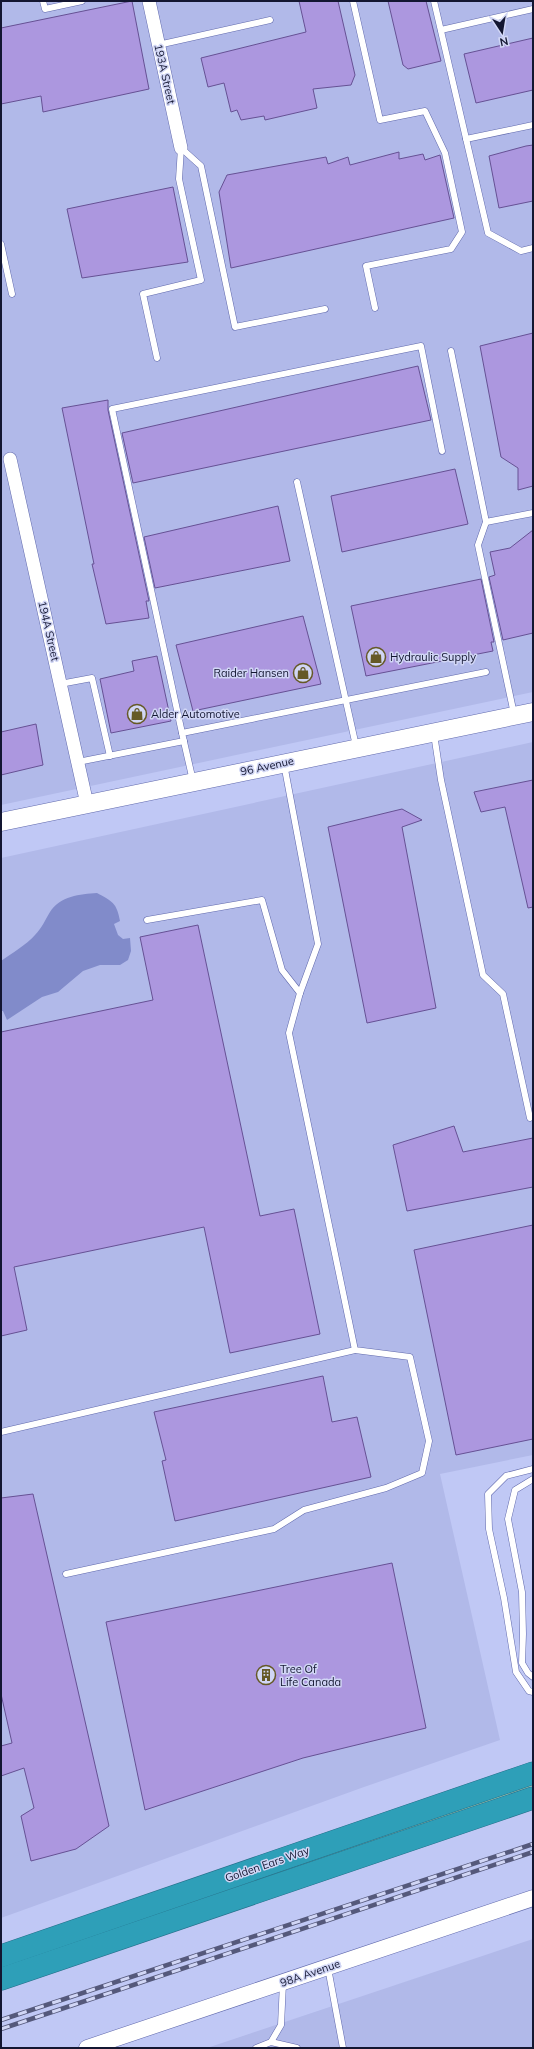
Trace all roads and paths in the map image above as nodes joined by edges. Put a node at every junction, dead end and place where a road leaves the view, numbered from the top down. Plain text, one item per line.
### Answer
1 (43, 1) edge
2 (82, 1) edge
3 (149, 1) edge
4 (353, 1) edge
5 (434, 1) edge
6 (533, 9) edge
7 (270, 20) dead end
8 (441, 30) junction
9 (158, 45) junction
10 (533, 125) edge
11 (466, 139) junction
12 (181, 148) junction
13 (1, 244) edge
14 (533, 248) edge
15 (12, 294) dead end
16 (375, 308) dead end
17 (325, 309) dead end
18 (451, 351) dead end
19 (157, 358) dead end
20 (442, 451) dead end
21 (10, 459) dead end
22 (297, 482) dead end
23 (533, 513) edge
24 (486, 522) junction
25 (486, 672) dead end
26 (60, 684) junction
27 (346, 700) junction
28 (533, 712) edge
29 (515, 716) junction
30 (434, 732) junction
31 (182, 733) junction
32 (184, 741) junction
33 (356, 748) junction
34 (110, 756) junction
35 (78, 762) junction
36 (284, 763) junction
37 (193, 781) junction
38 (87, 804) junction
39 (1, 822) edge
40 (147, 920) dead end
41 (300, 993) junction
42 (530, 1118) dead end
43 (355, 1350) junction
44 (1, 1432) edge
45 (533, 1469) edge
46 (533, 1479) edge
47 (66, 1574) dead end
48 (533, 1677) edge
49 (533, 1692) edge
50 (533, 1773) edge
51 (533, 1798) edge
52 (533, 1898) edge
53 (1, 1956) edge
54 (328, 1968) junction
55 (1, 1979) edge
56 (283, 1982) junction
57 (272, 2042) junction
58 (87, 2048) edge
59 (256, 2048) edge
60 (297, 2048) edge
61 (343, 2048) edge

1 - 2 lane
3 - 9 street, 193A Street
4 - 16 lane
5 - 8 lane
6 - 8 lane
7 - 9 lane
8 - 11 lane
9 - 12 street, 193A Street
10 - 11 lane
11 - 14 lane
12 - 17 lane
12 - 19 lane
13 - 15 lane
18 - 24 lane
20 - 31 lane
21 - 26 street, 194A Street
22 - 27 lane
23 - 24 lane
24 - 29 lane
25 - 27 lane
26 - 34 lane
26 - 35 street, 194A Street
27 - 31 lane
27 - 33 lane
28 - 29 main road, 96 Avenue
29 - 30 main road, 96 Avenue
30 - 33 main road, 96 Avenue
30 - 42 lane
31 - 32 lane
32 - 34 lane
32 - 37 lane
33 - 36 main road, 96 Avenue
34 - 35 lane
35 - 38 street, 194A Street
36 - 37 main road, 96 Avenue
36 - 41 lane
37 - 38 main road, 96 Avenue
38 - 39 main road, 96 Avenue
40 - 41 lane
41 - 43 lane
43 - 44 lane
43 - 47 lane
45 - 49 lane
46 - 48 lane
50 - 53 highway, Golden Ears Way
51 - 55 highway, Golden Ears Way
52 - 54 street, 98A Avenue
54 - 56 street, 98A Avenue
54 - 61 lane
56 - 57 lane
56 - 58 street, 98A Avenue
57 - 59 lane
57 - 60 lane

